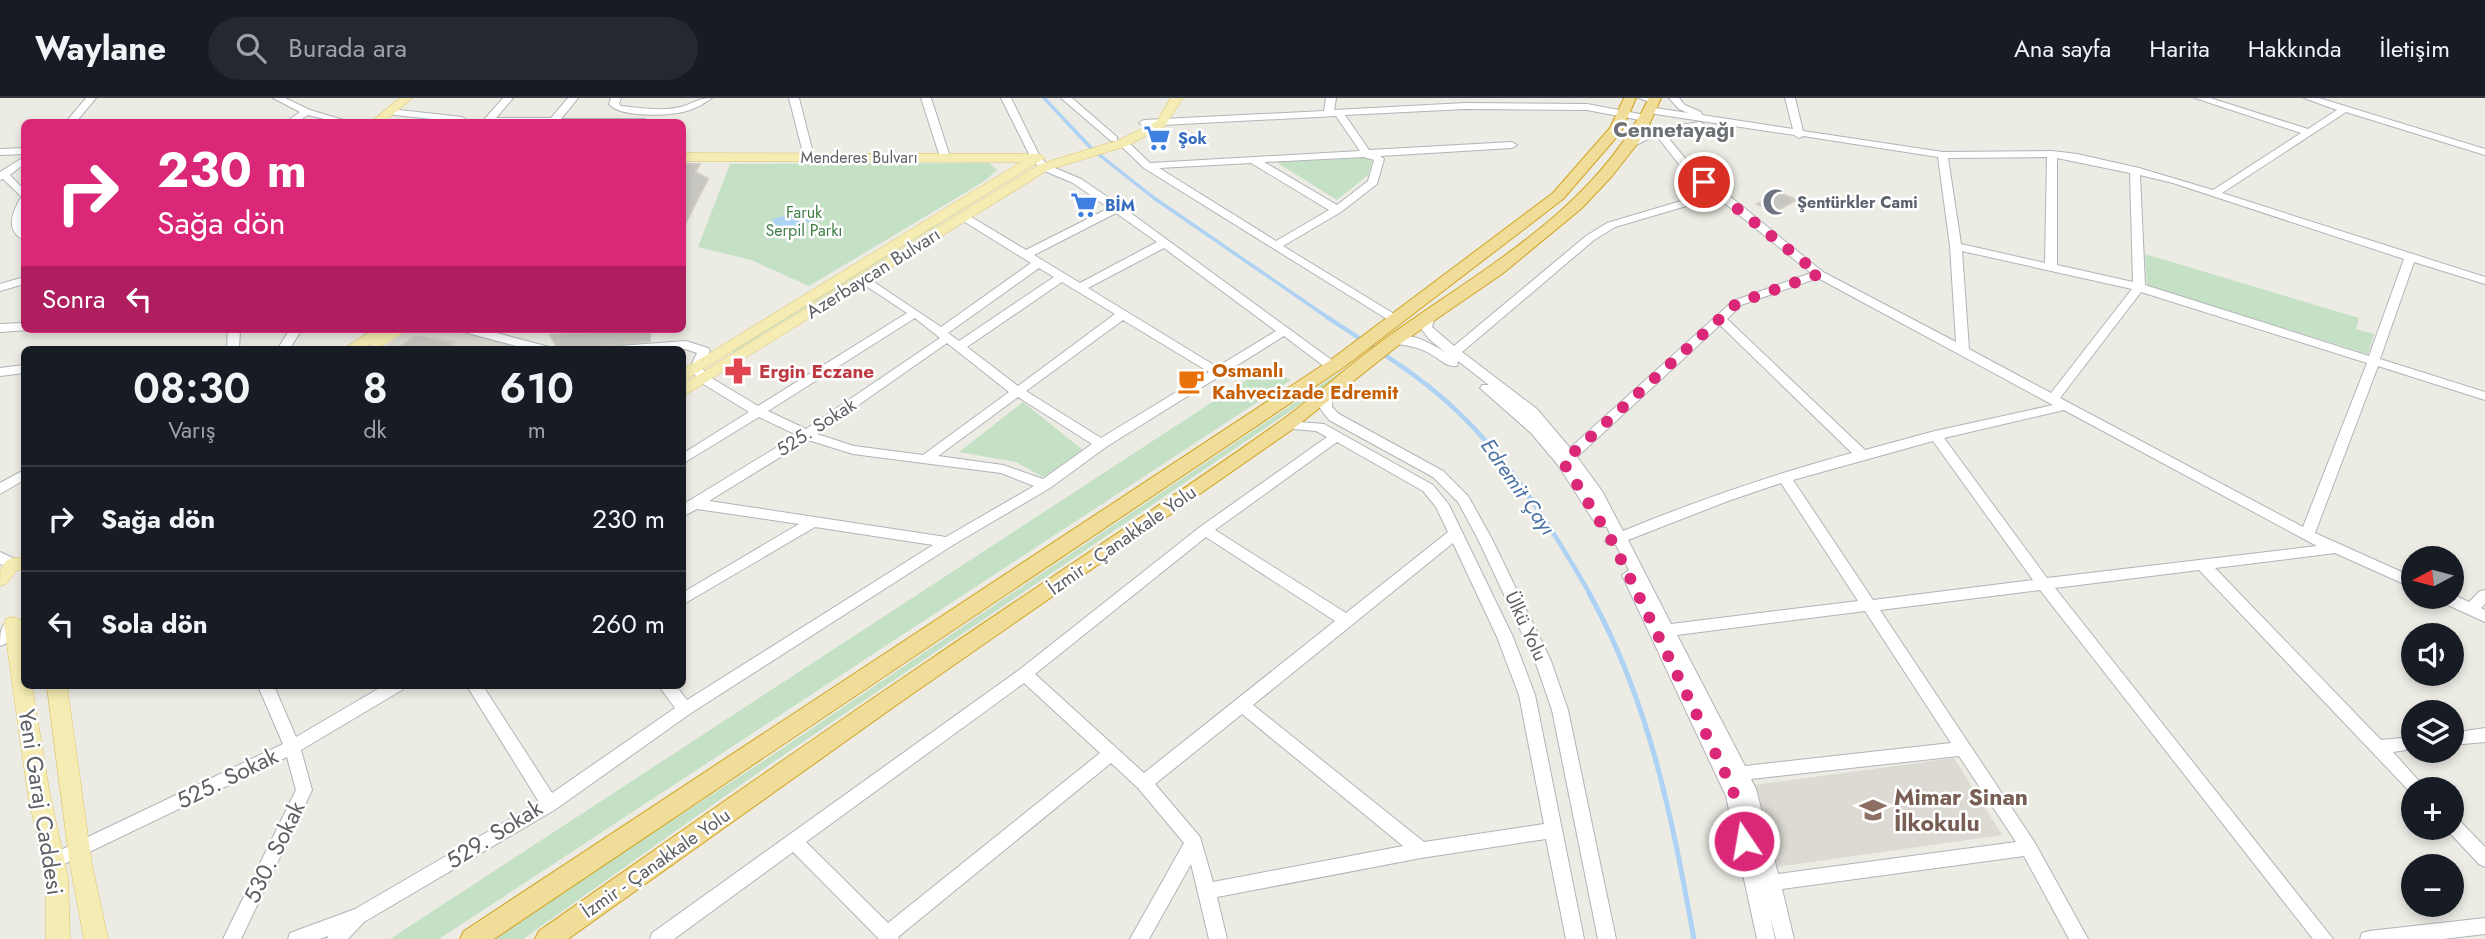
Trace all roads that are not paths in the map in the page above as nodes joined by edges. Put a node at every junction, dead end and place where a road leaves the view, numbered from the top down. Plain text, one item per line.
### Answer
1 (91, 98) edge
2 (278, 98) edge
3 (308, 98) edge
4 (407, 98) edge
5 (414, 98) edge
6 (508, 98) edge
7 (573, 98) edge
8 (616, 98) edge
9 (661, 98) edge
10 (707, 98) edge
11 (794, 98) edge
12 (926, 98) edge
13 (1006, 98) edge
14 (1066, 98) edge
15 (1164, 98) edge
16 (1177, 98) edge
17 (1331, 98) edge
18 (1407, 98) edge
19 (1569, 98) edge
20 (1630, 98) edge
21 (1674, 98) edge
22 (1790, 98) edge
23 (2200, 98) edge
24 (2309, 98) edge
25 (292, 104) junction
26 (1649, 105) edge
27 (1465, 106) junction
28 (2345, 109) junction
29 (653, 111) junction
30 (1400, 111) junction
31 (307, 112) junction
32 (1623, 113) junction
33 (1333, 114) junction
34 (390, 116) edge
35 (74, 119) edge
36 (296, 119) edge
37 (334, 119) edge
38 (445, 119) edge
39 (490, 119) edge
40 (556, 119) edge
41 (647, 119) edge
42 (1144, 123) junction
43 (1161, 123) junction
44 (1733, 125) junction
45 (1657, 131) junction
46 (2309, 132) junction
47 (1798, 135) junction
48 (1114, 142) junction
49 (1630, 144) junction
50 (1512, 145) dead end
51 (21, 151) edge
52 (0, 152) edge
53 (2485, 152) edge
54 (1367, 154) junction
55 (2052, 154) junction
56 (1943, 155) junction
57 (686, 157) edge
58 (808, 157) junction
59 (945, 157) junction
60 (1252, 160) junction
61 (21, 162) edge
62 (1040, 162) junction
63 (1148, 166) junction
64 (2135, 170) junction
65 (3, 173) edge
66 (1718, 193) junction
67 (2213, 194) junction
68 (21, 198) edge
69 (21, 207) edge
70 (1117, 208) junction
71 (1337, 210) junction
72 (964, 217) junction
73 (21, 234) edge
74 (1162, 244) junction
75 (1275, 246) junction
76 (1956, 246) junction
77 (1026, 255) junction
78 (2410, 258) junction
79 (1038, 263) junction
80 (2051, 266) junction
81 (1819, 274) junction
82 (1062, 277) junction
83 (864, 280) junction
84 (21, 281) edge
85 (2485, 281) edge
86 (2139, 287) junction
87 (0, 288) edge
88 (1079, 288) junction
89 (915, 313) junction
90 (1123, 314) junction
91 (1429, 316) junction
92 (1720, 319) junction
93 (21, 327) edge
94 (0, 328) edge
95 (1284, 331) junction
96 (1391, 332) junction
97 (378, 333) edge
98 (395, 333) edge
99 (483, 333) edge
100 (943, 336) junction
101 (356, 346) edge
102 (374, 346) edge
103 (530, 346) edge
104 (672, 346) edge
105 (959, 347) junction
106 (1963, 351) junction
107 (1451, 356) junction
108 (2374, 360) junction
109 (21, 369) edge
110 (1339, 369) junction
111 (0, 372) edge
112 (1217, 372) junction
113 (700, 373) junction
114 (686, 376) edge
115 (686, 388) edge
116 (1327, 391) junction
117 (1018, 392) junction
118 (2485, 396) edge
119 (2059, 402) junction
120 (760, 412) junction
121 (1287, 425) junction
122 (807, 435) junction
123 (1935, 435) junction
124 (1336, 437) junction
125 (1101, 444) junction
126 (1860, 453) junction
127 (686, 458) edge
128 (926, 459) junction
129 (1566, 459) junction
130 (21, 476) edge
131 (1784, 477) junction
132 (1045, 485) junction
133 (0, 489) edge
134 (689, 508) edge
135 (810, 524) junction
136 (1205, 530) junction
137 (1456, 533) junction
138 (2307, 534) junction
139 (1616, 539) junction
140 (948, 542) junction
141 (2338, 548) junction
142 (2204, 566) junction
143 (2401, 577) edge
144 (2045, 586) junction
145 (2485, 594) edge
146 (686, 598) edge
147 (1872, 606) junction
148 (2478, 612) edge
149 (1346, 621) junction
150 (9, 627) edge
151 (1662, 631) junction
152 (1025, 674) junction
153 (58, 689) edge
154 (267, 689) edge
155 (391, 689) edge
156 (477, 689) edge
157 (669, 689) edge
158 (1241, 704) junction
159 (685, 709) junction
160 (2485, 735) edge
161 (2464, 738) edge
162 (2401, 744) edge
163 (292, 747) junction
164 (2378, 747) junction
165 (1961, 749) junction
166 (1110, 754) junction
167 (1733, 774) junction
168 (2407, 777) edge
169 (1144, 783) junction
170 (550, 804) junction
171 (1554, 830) junction
172 (2464, 837) edge
173 (793, 841) junction
174 (1194, 842) junction
175 (2029, 848) junction
176 (79, 849) junction
177 (1421, 850) junction
178 (2485, 859) edge
179 (54, 861) junction
180 (1763, 884) junction
181 (1206, 891) junction
182 (360, 915) junction
183 (2485, 926) edge
184 (889, 937) edge
185 (58, 939) edge
186 (96, 939) edge
187 (232, 939) edge
188 (297, 939) edge
189 (336, 939) edge
190 (473, 939) edge
191 (548, 939) edge
192 (659, 939) edge
193 (1139, 939) edge
194 (1218, 939) edge
195 (1576, 939) edge
196 (1607, 939) edge
197 (1766, 939) edge
198 (1784, 939) edge
199 (2079, 939) edge
200 (2324, 939) edge
201 (2369, 939) edge

1 - 35 street
2 - 25 street
3 - 25 street
4 - 34 main road
5 - 34 main road
6 - 39 street
7 - 40 street
8 - 29 street
9 - 29 street
10 - 29 street
11 - 58 street
12 - 59 street
13 - 62 street
14 - 48 street
15 - 42 main road
16 - 43 main road
17 - 33 street
18 - 30 street
19 - 27 street
20 - 32 highway, İzmir - Çanakkale Yolu
21 - 44 street
22 - 47 street
23 - 46 street
24 - 28 street
25 - 31 street
26 - 32 street
26 - 44 street
26 - 49 highway, İzmir - Çanakkale Yolu
27 - 30 street
27 - 32 street
28 - 46 street
28 - 53 street
29 - 41 street
30 - 33 street
31 - 36 street
31 - 37 street
32 - 96 highway, İzmir - Çanakkale Yolu
33 - 43 street
33 - 54 street
34 - 38 street
42 - 43 street
42 - 48 main road
43 - 48 main road
44 - 45 street
44 - 47 street
45 - 49 street
45 - 66 street
46 - 67 street
47 - 56 street
48 - 62 main road, Azerbaycan Bulvarı
48 - 63 street
49 - 91 highway, İzmir - Çanakkale Yolu
50 - 54 street
51 - 52 street
54 - 60 street
54 - 71 street
55 - 56 street
55 - 64 street
55 - 80 street
56 - 76 street
57 - 58 main road, Menderes Bulvarı
58 - 59 main road, Menderes Bulvarı
59 - 62 main road, Menderes Bulvarı
60 - 63 street
60 - 71 street
61 - 65 street
62 - 70 street
62 - 72 main road, Azerbaycan Bulvarı
62 - 113 main road, Azerbaycan Bulvarı
63 - 75 street
64 - 67 street
64 - 86 street
65 - 68 street
66 - 81 street
66 - 107 street
67 - 78 street
69 - 73 street
70 - 74 street
70 - 77 street
71 - 75 street
72 - 77 street
72 - 83 main road, Azerbaycan Bulvarı
74 - 88 street
74 - 95 street
75 - 96 street
76 - 80 street
76 - 106 street
77 - 79 street
78 - 85 street
78 - 108 street
79 - 82 street
79 - 100 street, 525. Sokak
80 - 86 street
81 - 92 street
81 - 106 street
82 - 88 street
82 - 105 street
83 - 89 street
83 - 113 main road, Azerbaycan Bulvarı
84 - 87 street
86 - 108 street
86 - 119 street
88 - 90 street
89 - 100 street
89 - 120 street
90 - 112 street
90 - 117 street
91 - 96 highway, İzmir - Çanakkale Yolu
91 - 107 street
92 - 126 street
92 - 129 street
93 - 94 street
95 - 110 street
95 - 112 street
96 - 107 street
96 - 110 highway, İzmir - Çanakkale Yolu
97 - 101 main road
98 - 102 main road
99 - 103 street
100 - 105 street
100 - 122 street, 525. Sokak
104 - 113 street
105 - 117 street
106 - 119 street
107 - 129 street
108 - 118 street
108 - 138 street
109 - 111 street
110 - 116 highway, İzmir - Çanakkale Yolu
110 - 190 highway, İzmir - Çanakkale Yolu
112 - 125 street
113 - 114 main road, Azerbaycan Bulvarı
113 - 115 main road, Azerbaycan Bulvarı
113 - 120 street
116 - 121 highway, İzmir - Çanakkale Yolu
116 - 196 street, Ülkü Yolu
117 - 125 street
117 - 128 street
119 - 123 street
119 - 138 street
120 - 122 street
120 - 127 street
121 - 124 street, Ülkü Yolu
121 - 191 highway, İzmir - Çanakkale Yolu
122 - 128 street
122 - 134 street, 525. Sokak
123 - 126 street
123 - 144 street
124 - 136 street
124 - 137 street, Ülkü Yolu
125 - 132 street
126 - 131 street
128 - 132 street
129 - 139 street
130 - 133 street
131 - 139 street
131 - 147 street
132 - 140 street
134 - 135 street
135 - 140 street
135 - 146 street
136 - 149 street
136 - 152 street
137 - 149 street
137 - 171 street, Ülkü Yolu
138 - 141 street
139 - 151 street
140 - 159 street
141 - 142 street
141 - 143 street
142 - 144 street
142 - 164 street
144 - 147 street
144 - 200 street
145 - 148 street
147 - 151 street
147 - 165 street
149 - 158 street
150 - 179 main road, Yeni Garaj Caddesi
151 - 167 street
152 - 166 street
152 - 173 street
153 - 176 main road, Yeni Garaj Caddesi
154 - 163 street, 530. Sokak
155 - 163 street, 525. Sokak
156 - 170 street, 529. Sokak
157 - 159 street
158 - 169 street
158 - 177 street
159 - 170 street
160 - 161 street
162 - 164 street
163 - 176 street, 525. Sokak
163 - 187 street, 530. Sokak
164 - 168 street
165 - 167 street
165 - 175 street
166 - 169 street
166 - 184 street
167 - 180 street
169 - 174 street
170 - 182 street, 529. Sokak
171 - 177 street
171 - 195 street, Ülkü Yolu
172 - 178 street
173 - 184 street
173 - 192 street
174 - 181 street
174 - 193 street
175 - 180 street
175 - 199 street
176 - 179 street, 525. Sokak
176 - 186 main road, Yeni Garaj Caddesi
177 - 181 street
179 - 185 main road, Yeni Garaj Caddesi
180 - 197 street
180 - 198 street
181 - 194 street
182 - 188 street
182 - 189 street
183 - 201 street

